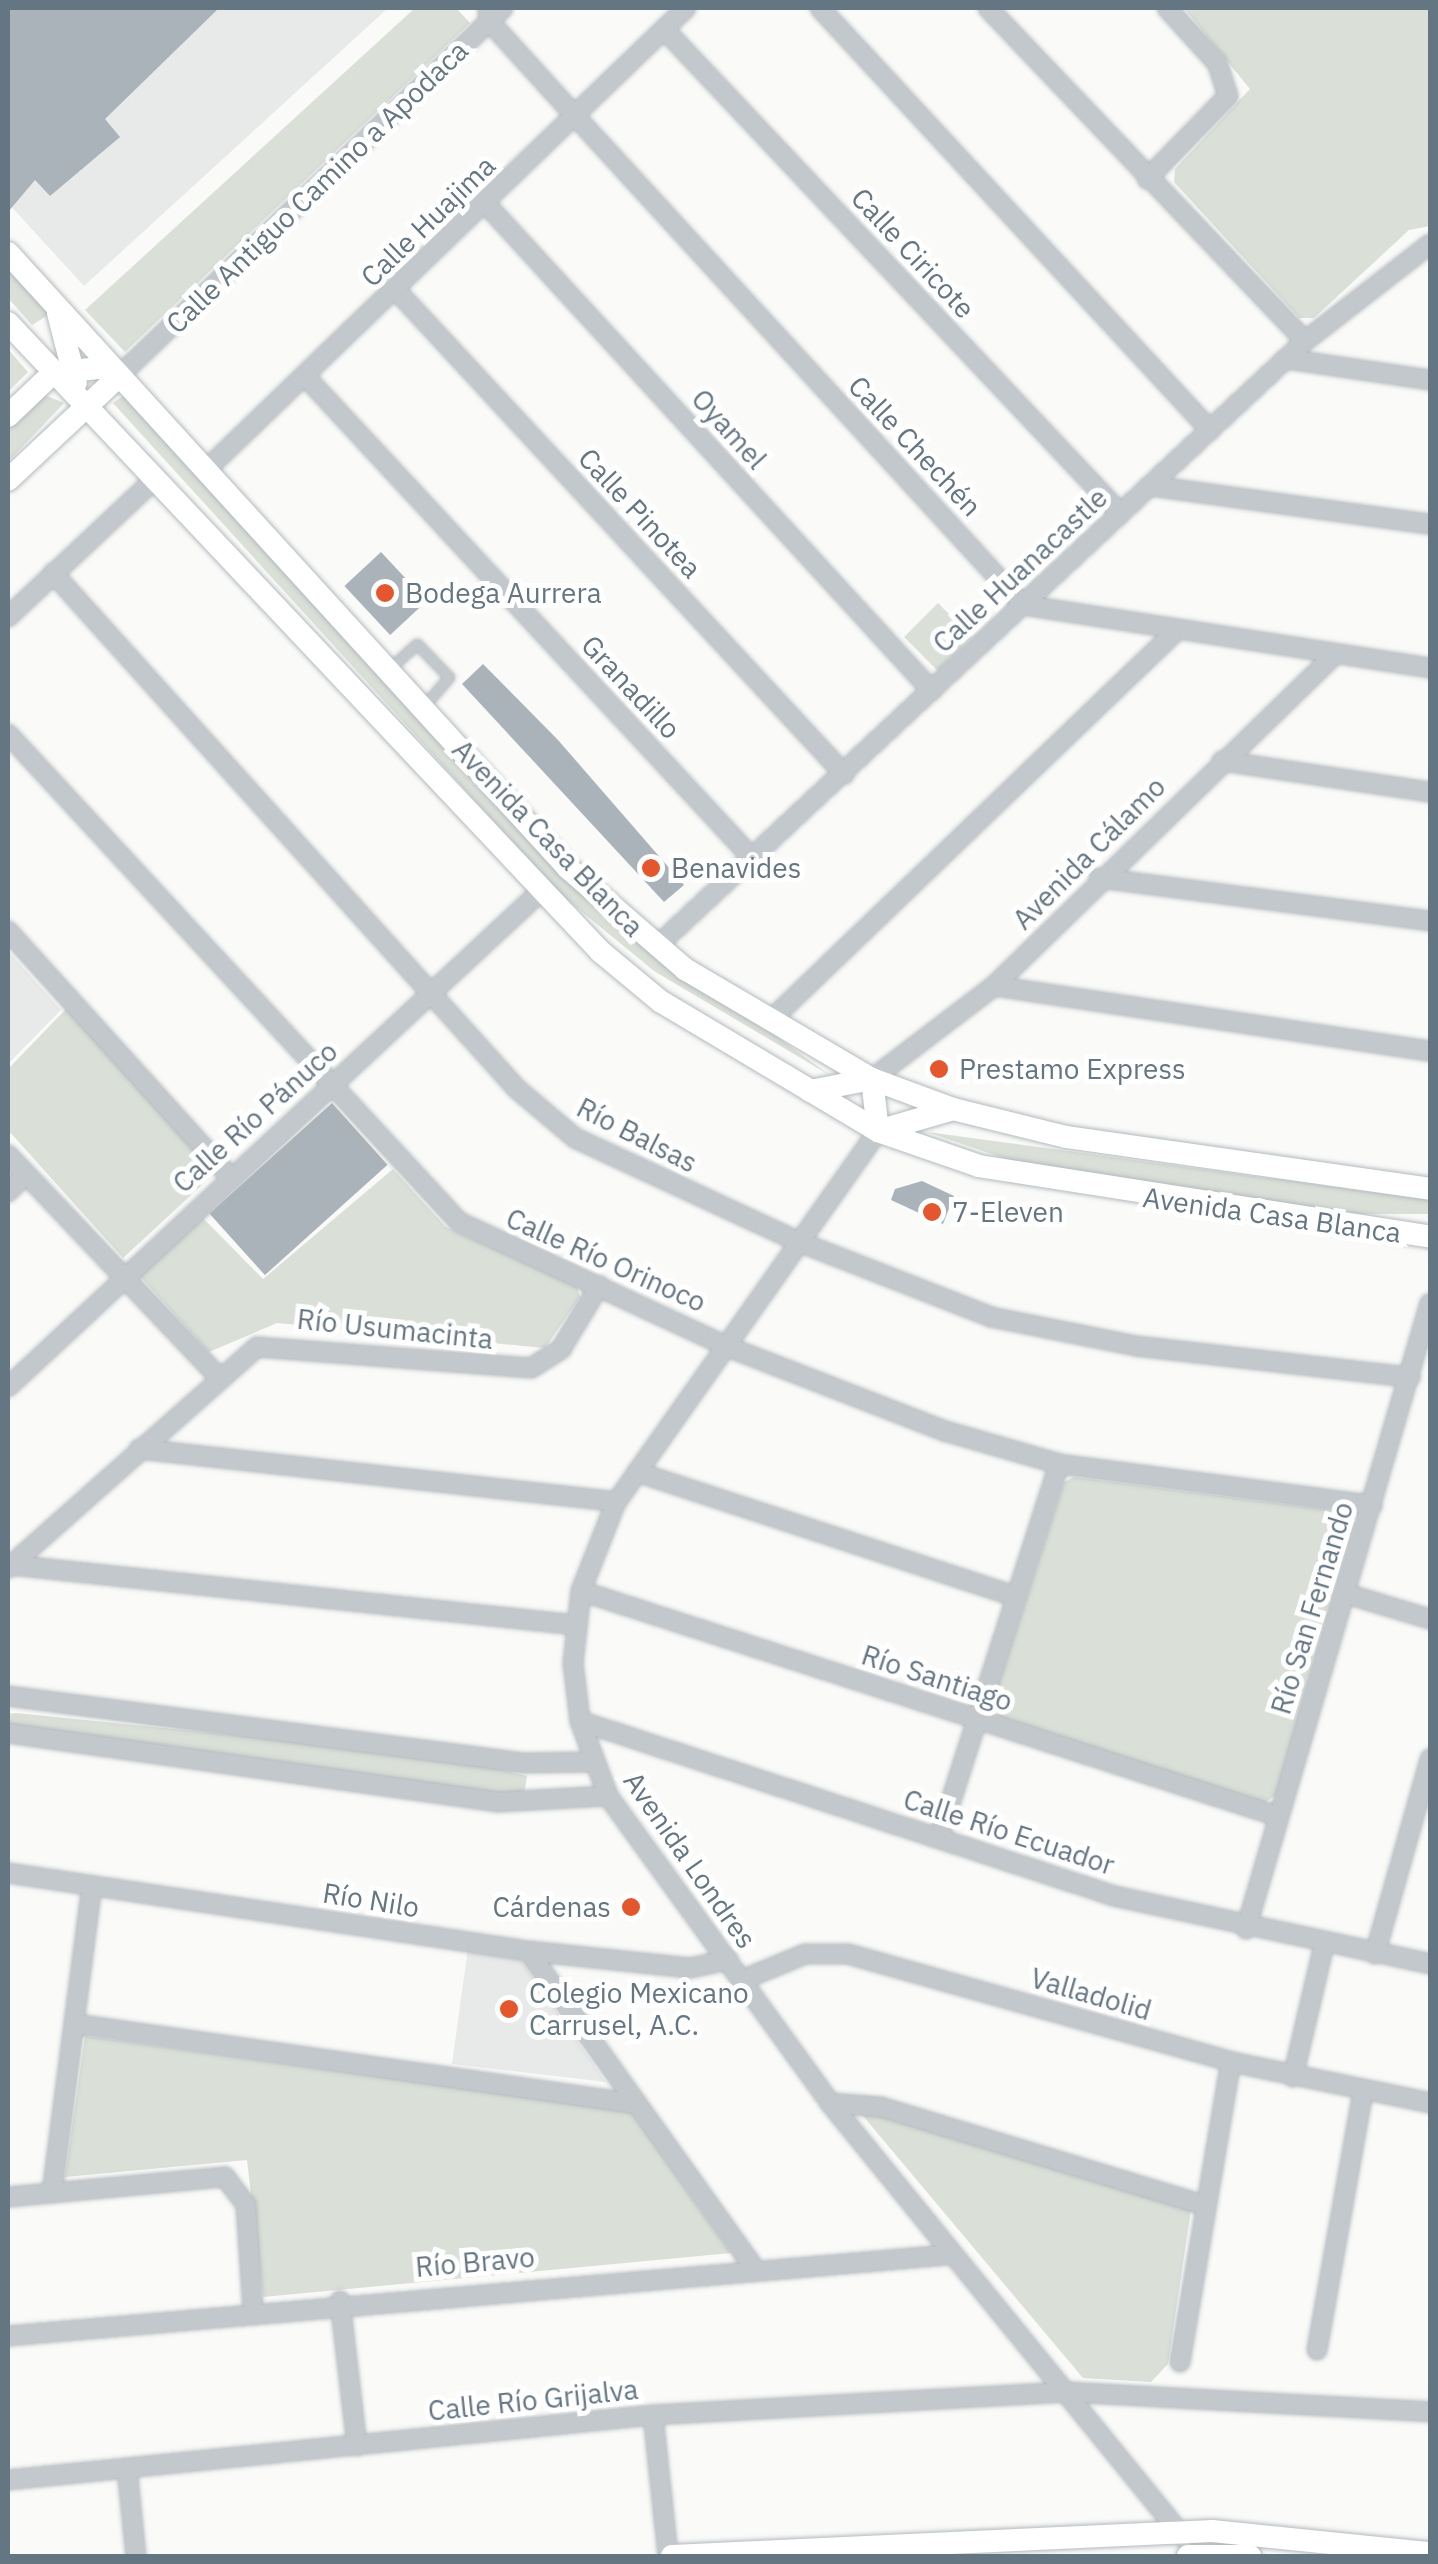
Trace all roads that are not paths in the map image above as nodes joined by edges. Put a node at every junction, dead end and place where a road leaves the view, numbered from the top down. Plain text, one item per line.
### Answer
1 (686, 8) edge
2 (820, 8) edge
3 (988, 8) edge
4 (1166, 8) edge
5 (493, 12) edge
6 (664, 28) junction
7 (576, 118) junction
8 (1147, 179) junction
9 (486, 204) junction
10 (1430, 244) edge
11 (8, 253) edge
12 (396, 290) junction
13 (56, 308) junction
14 (8, 322) edge
15 (1305, 340) junction
16 (1286, 359) junction
17 (119, 370) junction
18 (62, 371) junction
19 (305, 376) junction
20 (1430, 380) edge
21 (82, 406) junction
22 (8, 416) edge
23 (1210, 430) junction
24 (206, 470) junction
25 (8, 480) edge
26 (154, 480) junction
27 (1151, 486) junction
28 (1121, 514) junction
29 (1430, 524) edge
30 (53, 573) junction
31 (1024, 605) junction
32 (8, 618) edge
33 (1172, 634) junction
34 (1335, 654) junction
35 (1430, 668) edge
36 (388, 670) junction
37 (932, 691) junction
38 (422, 708) junction
39 (8, 734) edge
40 (1222, 761) junction
41 (844, 774) junction
42 (1430, 792) edge
43 (754, 860) junction
44 (1099, 878) junction
45 (542, 890) junction
46 (1430, 920) edge
47 (629, 924) junction
48 (8, 931) edge
49 (656, 948) junction
50 (601, 952) junction
51 (994, 986) junction
52 (433, 992) junction
53 (771, 1020) junction
54 (1430, 1051) edge
55 (872, 1080) junction
56 (330, 1087) junction
57 (810, 1091) junction
58 (952, 1109) junction
59 (878, 1131) junction
60 (8, 1156) edge
61 (26, 1175) junction
62 (230, 1177) junction
63 (1430, 1189) edge
64 (8, 1192) edge
65 (1430, 1237) edge
66 (799, 1242) junction
67 (122, 1279) junction
68 (599, 1286) junction
69 (1430, 1303) edge
70 (728, 1347) junction
71 (218, 1376) junction
72 (1410, 1377) junction
73 (8, 1387) edge
74 (139, 1449) junction
75 (1059, 1464) junction
76 (637, 1472) junction
77 (616, 1502) junction
78 (1372, 1505) junction
79 (9, 1566) edge
80 (581, 1591) junction
81 (1347, 1594) junction
82 (1015, 1596) junction
83 (1430, 1619) edge
84 (576, 1625) junction
85 (8, 1696) edge
86 (976, 1719) junction
87 (580, 1721) junction
88 (8, 1732) edge
89 (1430, 1759) edge
90 (591, 1762) junction
91 (608, 1796) junction
92 (1277, 1816) junction
93 (939, 1838) junction
94 (8, 1874) edge
95 (92, 1886) junction
96 (1246, 1929) junction
97 (1324, 1945) junction
98 (528, 1951) junction
99 (1375, 1954) junction
100 (728, 1960) junction
101 (1430, 1964) edge
102 (742, 1980) junction
103 (74, 2024) junction
104 (1231, 2062) junction
105 (1293, 2077) junction
106 (1363, 2092) junction
107 (1430, 2103) edge
108 (637, 2104) junction
109 (830, 2104) junction
110 (52, 2193) junction
111 (8, 2197) edge
112 (1204, 2205) junction
113 (948, 2255) junction
114 (753, 2266) junction
115 (340, 2302) junction
116 (253, 2310) junction
117 (8, 2336) edge
118 (1317, 2350) dead end
119 (1180, 2362) dead end
120 (1066, 2392) junction
121 (1430, 2412) edge
122 (653, 2415) junction
123 (356, 2446) junction
124 (127, 2468) junction
125 (8, 2480) edge
126 (1180, 2532) junction
127 (1339, 2548) edge
128 (1369, 2550) edge
129 (748, 2553) edge
130 (1430, 2553) edge
131 (136, 2556) edge
132 (670, 2556) edge
133 (1191, 2556) edge
134 (1250, 2556) edge

1 - 6 street, Calle Huajima
2 - 23 street
3 - 8 street
4 - 8 street
5 - 7 street, Calle Chechén
5 - 17 street, Calle Antiguo Camino a Apodaca
6 - 7 street, Calle Huajima
6 - 28 street, Calle Ciricote
7 - 9 street, Calle Huajima
7 - 31 street, Calle Chechén
8 - 15 street
9 - 12 street, Calle Huajima
9 - 37 street, Oyamel
10 - 15 street, Calle Huanacastle
11 - 13 street, Avenida Casa Blanca
12 - 19 street, Calle Huajima
12 - 41 street, Calle Pinotea
13 - 17 street, Avenida Casa Blanca
13 - 18 street
14 - 18 street
15 - 16 street, Calle Huanacastle
16 - 20 street
16 - 23 street, Calle Huanacastle
17 - 18 street
17 - 21 street, Calle Antiguo Camino a Apodaca
17 - 24 street, Avenida Casa Blanca
18 - 21 street
18 - 22 street
19 - 24 street, Calle Huajima
19 - 43 street, Granadillo
21 - 25 street, Calle Antiguo Camino a Apodaca
21 - 26 street, Avenida Casa Blanca
23 - 27 street, Calle Huanacastle
24 - 36 street, Avenida Casa Blanca
26 - 30 street
26 - 45 street, Avenida Casa Blanca
27 - 28 street, Calle Huanacastle
27 - 29 street
28 - 31 street, Calle Huanacastle
30 - 32 street
30 - 52 street, Río Balsas
31 - 33 street
31 - 37 street, Calle Huanacastle
33 - 34 street
33 - 53 street
34 - 35 street
34 - 40 street, Avenida Cálamo
36 - 38 street, Avenida Casa Blanca
36 - 38 lane
37 - 41 street, Calle Huanacastle
38 - 47 street, Avenida Casa Blanca
39 - 56 street, Calle Río Orinoco
40 - 42 street
40 - 44 street, Avenida Cálamo
41 - 43 street, Calle Huanacastle
43 - 49 street, Calle Huanacastle
44 - 46 street
44 - 51 street, Avenida Cálamo
45 - 50 street, Avenida Casa Blanca
45 - 52 street, Calle Río Pánuco
47 - 49 street, Avenida Casa Blanca
47 - 50 street
48 - 62 street
49 - 53 street, Avenida Casa Blanca
50 - 57 street, Avenida Casa Blanca
51 - 54 street
51 - 55 street, Avenida Cálamo
52 - 56 street, Calle Río Pánuco
52 - 66 street, Río Balsas
53 - 55 street, Avenida Casa Blanca
55 - 57 street
55 - 58 street, Avenida Casa Blanca
55 - 59 street
56 - 62 street, Calle Río Pánuco
56 - 68 street, Calle Río Orinoco
57 - 59 street, Avenida Casa Blanca
58 - 59 street
58 - 63 street, Avenida Casa Blanca
59 - 65 street, Avenida Casa Blanca
59 - 66 street, Avenida Londres
60 - 61 street
61 - 64 street
61 - 67 street
62 - 67 street, Calle Río Pánuco
66 - 70 street, Avenida Londres
66 - 72 street, Río Balsas
67 - 71 street
67 - 73 street, Calle Río Pánuco
68 - 70 street, Calle Río Orinoco
68 - 71 street, Río Usumacinta
69 - 72 street, Río San Fernando
70 - 75 street, Calle Río Orinoco
70 - 76 street, Avenida Londres
71 - 74 street, Río Usumacinta
72 - 78 street, Río San Fernando
74 - 77 street
74 - 79 street, Río Usumacinta
75 - 78 street, Calle Río Orinoco
75 - 82 street
76 - 77 street, Avenida Londres
76 - 82 street
77 - 80 street, Avenida Londres
78 - 81 street, Río San Fernando
79 - 84 street
80 - 84 street, Avenida Londres
80 - 86 street, Río Santiago
81 - 83 street
81 - 92 street, Río San Fernando
82 - 86 street
84 - 87 street, Avenida Londres
85 - 90 street
86 - 92 street, Río Santiago
86 - 93 street
87 - 90 street, Avenida Londres
87 - 93 street, Calle Río Ecuador
88 - 91 street
89 - 99 street
90 - 91 street, Avenida Londres
91 - 100 street, Avenida Londres
92 - 96 street, Río San Fernando
93 - 96 street, Calle Río Ecuador
94 - 95 street, Río Nilo
95 - 98 street, Río Nilo
95 - 103 street
96 - 97 street, Calle Río Ecuador
97 - 99 street, Calle Río Ecuador
97 - 105 street
98 - 100 street, Río Nilo
98 - 108 street
99 - 101 street, Calle Río Ecuador
100 - 102 street, Avenida Londres
102 - 104 street, Valladolid
102 - 109 street, Avenida Londres
103 - 108 street
103 - 110 street
104 - 105 street, Valladolid
104 - 112 street
105 - 106 street, Valladolid
106 - 107 street, Valladolid
106 - 118 street
108 - 114 street
109 - 112 street
109 - 113 street, Avenida Londres
110 - 111 street
110 - 116 street
112 - 119 street
113 - 114 street, Río Bravo
113 - 120 street, Avenida Londres
114 - 115 street, Río Bravo
115 - 116 street, Río Bravo
115 - 123 street
116 - 117 street, Río Bravo
120 - 121 street, Calle Río Grijalva
120 - 122 street, Calle Río Grijalva
120 - 126 street, Avenida Londres
122 - 123 street, Calle Río Grijalva
122 - 132 street
123 - 124 street, Calle Río Grijalva
124 - 125 street, Calle Río Grijalva
124 - 131 street
126 - 127 street
126 - 129 street
126 - 133 street, Avenida Londres
127 - 128 street
128 - 130 street
129 - 132 street
133 - 134 street

